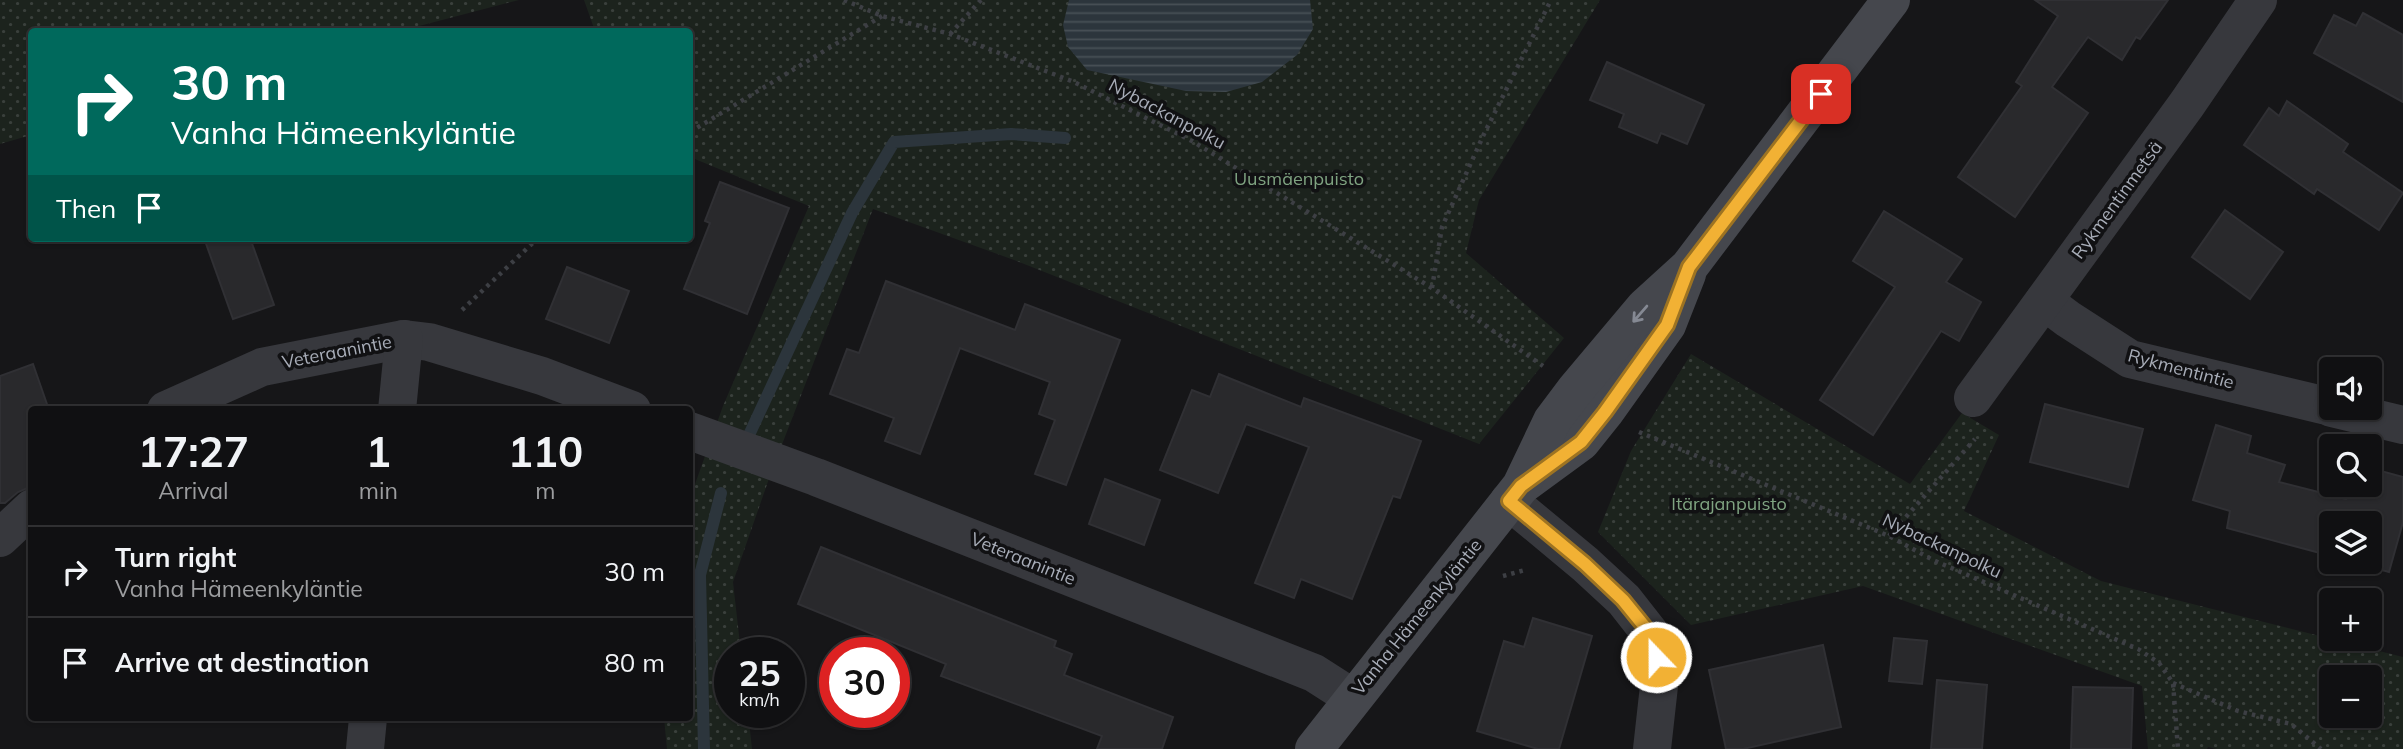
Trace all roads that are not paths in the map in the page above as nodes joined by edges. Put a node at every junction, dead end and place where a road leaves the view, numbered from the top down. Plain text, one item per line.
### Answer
1 (1891, 0) edge
2 (2258, 0) edge
3 (2044, 301) junction
4 (416, 340) junction
5 (2319, 405) edge
6 (175, 406) edge
7 (398, 406) edge
8 (621, 406) edge
9 (1977, 415) road end
10 (2382, 420) edge
11 (2403, 425) edge
12 (693, 432) edge
13 (1515, 494) junction
14 (28, 512) edge
15 (0, 538) edge
16 (1353, 698) junction
17 (368, 721) edge
18 (365, 749) edge
19 (1314, 749) edge
20 (1652, 749) edge

1 - 13 street, Vanha Hämeenkyläntie
2 - 3 street, Rykmentinmetsä
3 - 5 street, Rykmentintie
3 - 9 street, Rykmentinmetsä
4 - 6 street, Veteraanintie
4 - 7 street
4 - 8 street, Veteraanintie
10 - 11 street, Rykmentintie
12 - 16 street, Veteraanintie
13 - 16 street, Vanha Hämeenkyläntie
13 - 20 street
14 - 15 street
16 - 19 street, Vanha Hämeenkyläntie
17 - 18 street

